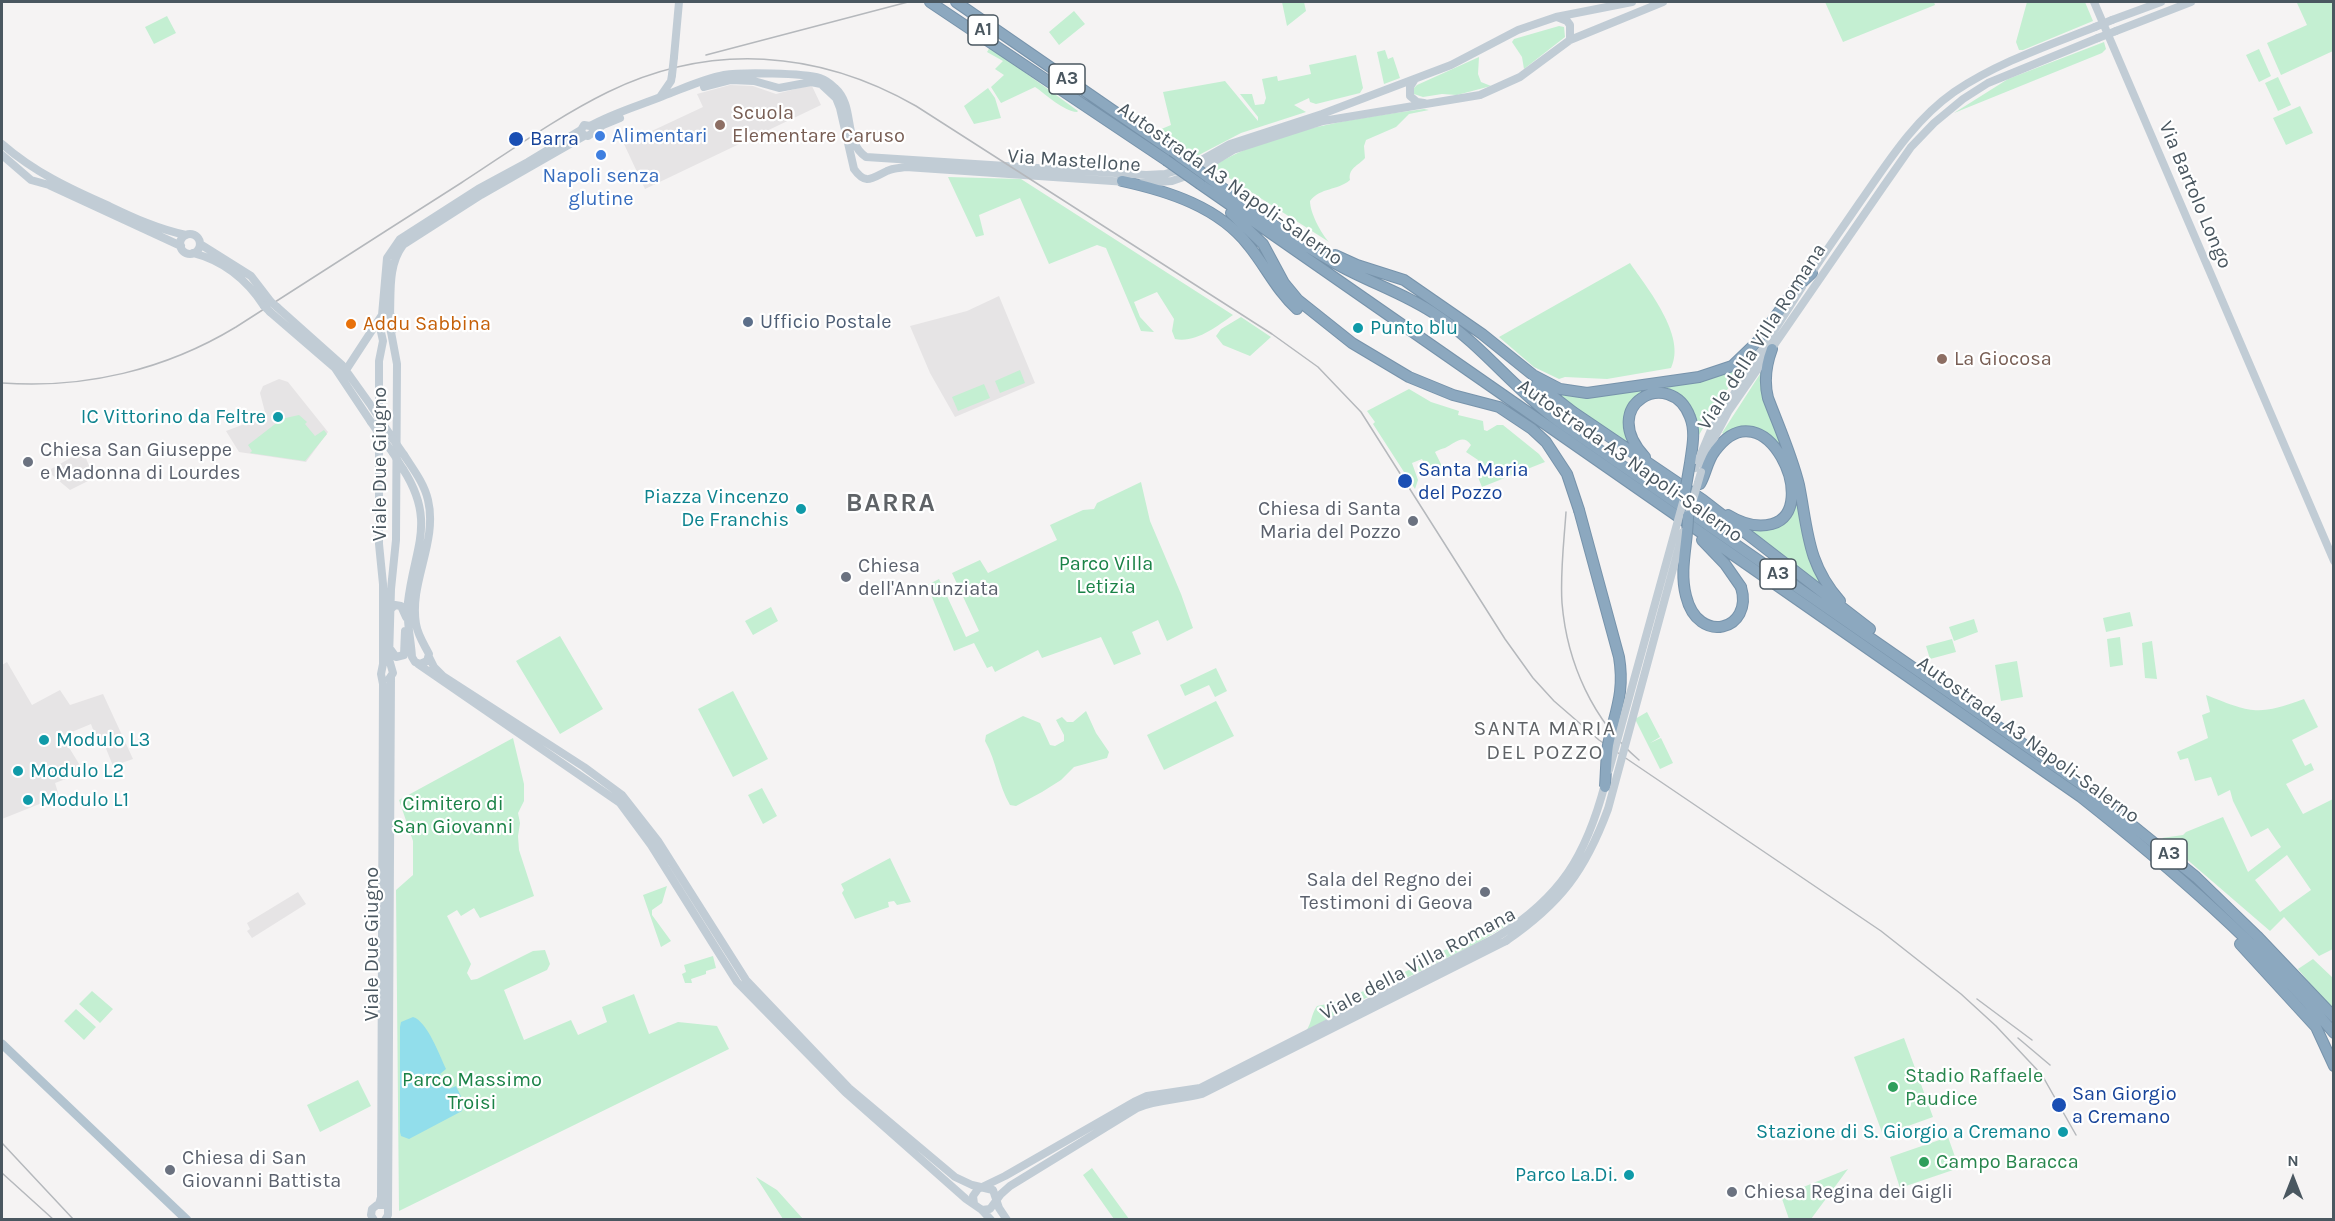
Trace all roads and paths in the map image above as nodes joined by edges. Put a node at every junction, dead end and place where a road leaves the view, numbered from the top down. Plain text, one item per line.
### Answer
1 (679, 2) edge
2 (930, 2) edge
3 (942, 2) edge
4 (956, 2) edge
5 (1632, 2) edge
6 (1663, 2) edge
7 (2094, 2) edge
8 (2161, 2) edge
9 (2191, 2) edge
10 (1556, 17) junction
11 (1570, 40) junction
12 (776, 75) junction
13 (1415, 79) junction
14 (674, 82) junction
15 (773, 88) junction
16 (1061, 89) junction
17 (1425, 103) junction
18 (1323, 118) junction
19 (592, 128) junction
20 (2, 144) edge
21 (2, 155) edge
22 (866, 157) junction
23 (879, 159) junction
24 (854, 166) junction
25 (887, 171) junction
26 (1204, 180) junction
27 (1122, 182) junction
28 (1258, 212) junction
29 (186, 235) junction
30 (200, 244) junction
31 (181, 246) junction
32 (193, 253) junction
33 (1812, 273) junction
34 (1283, 289) junction
35 (270, 307) junction
36 (386, 315) junction
37 (377, 329) junction
38 (391, 332) junction
39 (1772, 349) junction
40 (1504, 352) junction
41 (323, 353) junction
42 (346, 369) junction
43 (1505, 410) junction
44 (1698, 469) junction
45 (1658, 470) junction
46 (1616, 473) junction
47 (1699, 496) junction
48 (1684, 498) joint
49 (1685, 518) junction
50 (2334, 561) edge
51 (390, 610) junction
52 (408, 621) junction
53 (1858, 621) junction
54 (390, 646) junction
55 (425, 647) junction
56 (411, 653) junction
57 (429, 657) junction
58 (418, 664) junction
59 (1916, 669) junction
60 (387, 673) junction
61 (1972, 715) junction
62 (1605, 787) junction
63 (2170, 869) junction
64 (742, 981) junction
65 (2334, 1017) edge
66 (2334, 1033) edge
67 (2, 1044) edge
68 (2334, 1066) edge
69 (842, 1085) junction
70 (1122, 1113) junction
71 (1061, 1144) junction
72 (1066, 1153) junction
73 (981, 1187) junction
74 (996, 1200) junction
75 (379, 1204) junction
76 (974, 1204) junction
77 (982, 1210) junction
78 (386, 1215) edge
79 (373, 1219) edge
80 (187, 1220) edge
81 (991, 1220) edge
82 (1007, 1220) edge

1 - 14 main road, bridge
2 - 16 highway, Autostrada A3 Napoli-Salerno / A3
3 - 16 highway, A1
4 - 26 highway, Autostrada A3 Napoli-Salerno / A3, bridge
5 - 10 main road, Via Mastellone
6 - 11 main road, Via Mastellone
7 - 50 main road, Via Bartolo Longo
8 - 33 main road, Viale della Villa Romana, bridge
9 - 39 main road, Viale della Villa Romana, bridge
10 - 11 main road
10 - 13 main road, Via Mastellone
11 - 17 main road, Via Mastellone
12 - 14 main road
12 - 15 main road
12 - 22 main road
13 - 17 main road
13 - 18 main road, Via Mastellone
14 - 15 main road
14 - 19 main road
14 - 19 main road
15 - 24 main road
16 - 26 highway, Autostrada A3 Napoli-Salerno / A3, bridge
17 - 18 main road, Via Mastellone
18 - 23 main road, Via Mastellone
18 - 27 main road, Via Mastellone
19 - 36 main road
20 - 29 main road
21 - 31 main road
22 - 23 main road
22 - 24 main road
23 - 25 main road
24 - 25 main road
25 - 27 main road, Via Mastellone
26 - 28 highway, Autostrada A3 Napoli-Salerno / A3
26 - 34 highway, A3
26 - 46 highway, Autostrada A3 Napoli-Salerno / A3
27 - 34 highway
28 - 40 highway
28 - 59 highway, Autostrada A3 Napoli-Salerno / A3
29 - 30 main road
29 - 31 main road
30 - 32 main road
30 - 35 main road
31 - 32 main road
32 - 35 main road
33 - 40 highway
33 - 44 main road, Viale della Villa Romana
34 - 43 highway, A3
35 - 41 main road
36 - 37 main road
36 - 38 main road, Viale Due Giugno
37 - 38 main road
37 - 42 main road
37 - 60 main road, Viale Due Giugno
38 - 51 main road, Viale Due Giugno
39 - 44 main road, Viale della Villa Romana
39 - 53 highway
40 - 45 highway
41 - 42 main road
41 - 52 main road, bridge
42 - 55 main road, bridge
43 - 46 highway, A3
43 - 62 highway, A3, bridge
44 - 45 highway
44 - 47 highway, bridge
44 - 47 highway
44 - 48 highway, bridge
45 - 47 highway
46 - 49 highway, Autostrada A3 Napoli-Salerno / A3
47 - 49 main road, Viale della Villa Romana, bridge
47 - 53 highway
48 - 62 main road, Viale della Villa Romana, bridge
49 - 49 highway, bridge
49 - 61 highway, Autostrada A3 Napoli-Salerno / A3
49 - 70 main road, Viale della Villa Romana, bridge
51 - 52 main road
51 - 54 main road, Viale Due Giugno
52 - 54 main road
52 - 56 main road
53 - 59 highway
54 - 60 main road, Viale Due Giugno
55 - 56 main road
55 - 57 main road
56 - 58 main road
57 - 58 main road
57 - 64 main road
58 - 64 main road
59 - 61 highway, Autostrada A3 Napoli-Salerno / A3
60 - 75 main road, Viale Due Giugno
60 - 78 main road, Viale Due Giugno
61 - 63 highway, Autostrada A3 Napoli-Salerno / A3
61 - 65 highway, Autostrada A3 Napoli-Salerno / A3
62 - 70 main road, Viale della Villa Romana, bridge
63 - 66 highway, Autostrada A3 Napoli-Salerno / A3
63 - 68 highway
64 - 69 main road
67 - 80 main road
69 - 73 main road
69 - 76 main road
70 - 71 main road, Viale della Villa Romana
70 - 72 main road, Viale della Villa Romana
71 - 72 main road
71 - 73 main road, Viale della Villa Romana
72 - 74 main road, Viale della Villa Romana
73 - 74 main road
73 - 76 main road
74 - 77 main road
74 - 82 main road
75 - 78 main road
75 - 79 main road, Viale Due Giugno
76 - 77 main road
77 - 81 main road

